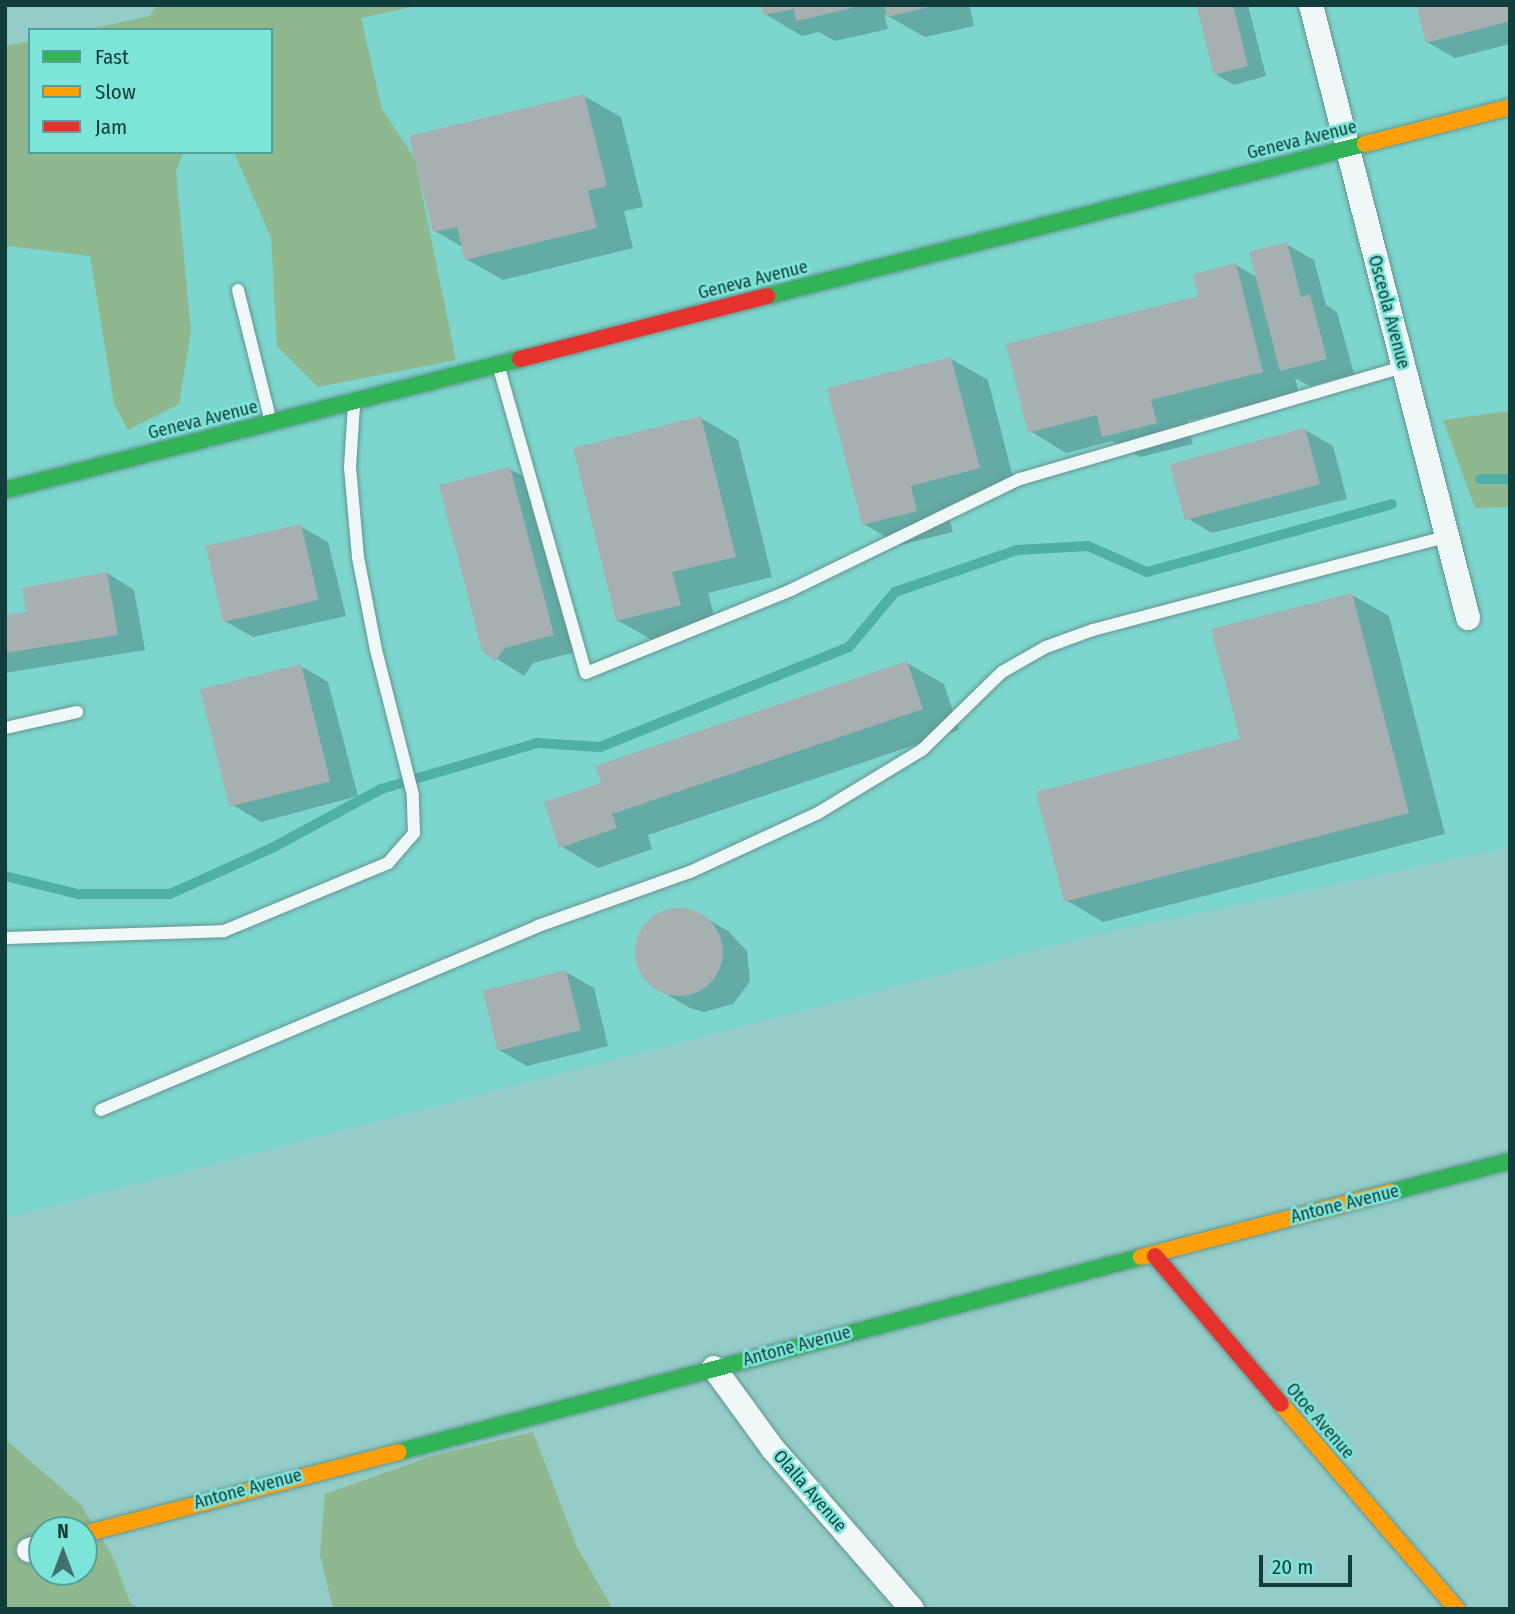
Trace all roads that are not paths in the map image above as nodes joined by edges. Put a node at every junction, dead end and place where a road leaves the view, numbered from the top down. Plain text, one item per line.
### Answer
1 (1311, 5) edge
2 (1510, 107) edge
3 (1346, 149) junction
4 (238, 290) dead end
5 (498, 364) junction
6 (1404, 367) junction
7 (355, 401) junction
8 (271, 422) junction
9 (5, 490) edge
10 (1448, 536) junction
11 (1468, 618) dead end
12 (77, 712) dead end
13 (5, 728) edge
14 (5, 938) edge
15 (101, 1110) dead end
16 (1510, 1161) edge
17 (1155, 1256) junction
18 (714, 1368) junction
19 (98, 1530) edge
20 (912, 1609) edge
21 (1457, 1609) edge

1 - 3 street, Osceola Avenue
2 - 3 street, Geneva Avenue
3 - 5 street, Geneva Avenue
3 - 6 street, Osceola Avenue
4 - 8 lane
5 - 6 lane
5 - 7 street, Geneva Avenue
6 - 10 street, Osceola Avenue
7 - 8 street, Geneva Avenue
7 - 14 lane
8 - 9 street, Geneva Avenue
10 - 11 street, Osceola Avenue
10 - 15 lane
12 - 13 lane
16 - 17 street, Antone Avenue
17 - 18 street, Antone Avenue
17 - 21 street, Otoe Avenue
18 - 19 street, Antone Avenue
18 - 20 street, Olalla Avenue

